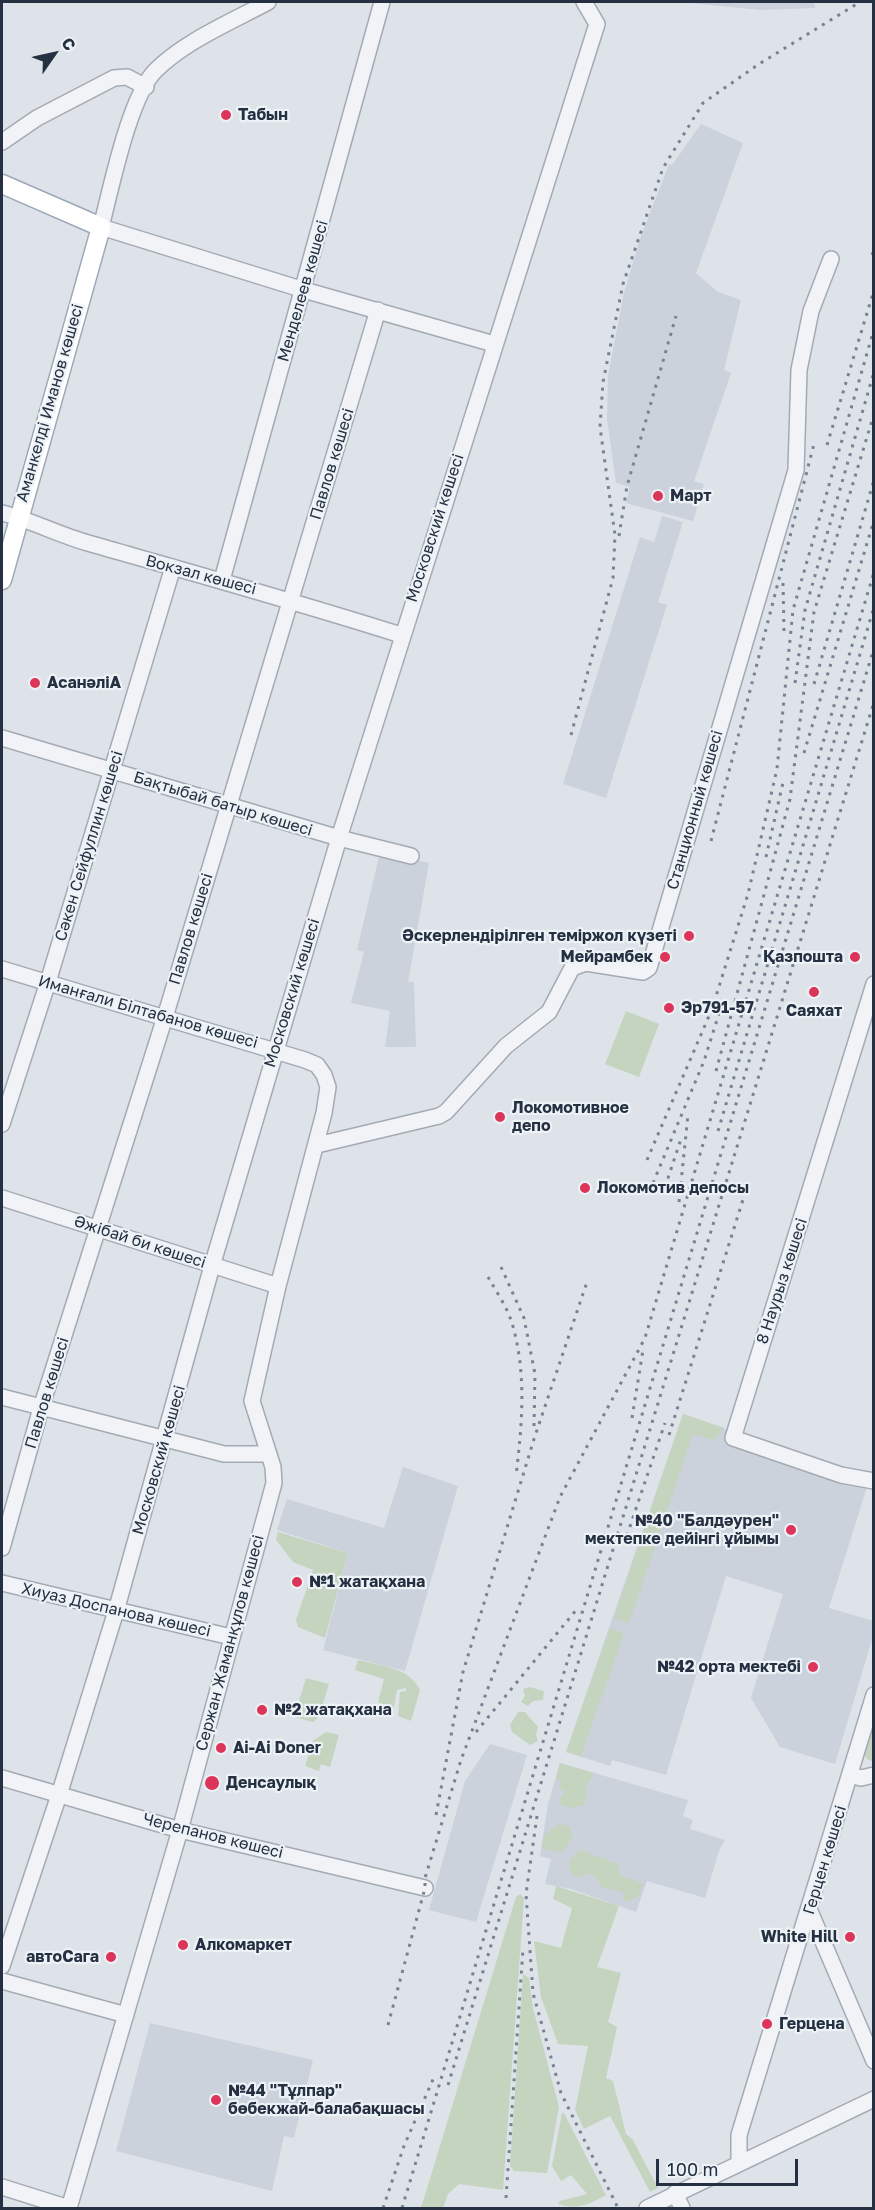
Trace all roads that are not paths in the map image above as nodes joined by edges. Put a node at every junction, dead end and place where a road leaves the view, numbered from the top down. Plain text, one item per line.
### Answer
1 (268, 2) edge
2 (382, 2) edge
3 (584, 2) edge
4 (146, 87) junction
5 (2, 141) edge
6 (2, 184) edge
7 (101, 227) junction
8 (831, 259) dead end
9 (304, 290) junction
10 (378, 310) junction
11 (494, 344) junction
12 (9, 515) edge
13 (173, 567) junction
14 (2, 580) edge
15 (222, 580) junction
16 (290, 600) junction
17 (401, 635) junction
18 (2, 738) edge
19 (112, 771) junction
20 (228, 807) junction
21 (339, 838) junction
22 (411, 856) dead end
23 (2, 969) edge
24 (48, 982) junction
25 (873, 984) edge
26 (165, 1017) junction
27 (275, 1050) junction
28 (324, 1075) joint
29 (2, 1124) edge
30 (317, 1145) junction
31 (2, 1198) edge
32 (98, 1229) junction
33 (212, 1266) junction
34 (278, 1286) junction
35 (2, 1397) edge
36 (41, 1408) junction
37 (165, 1441) junction
38 (269, 1454) junction
39 (873, 1481) edge
40 (2, 1548) edge
41 (2, 1583) edge
42 (116, 1611) junction
43 (231, 1637) junction
44 (873, 1695) edge
45 (850, 1775) junction
46 (873, 1775) edge
47 (2, 1778) edge
48 (59, 1795) junction
49 (180, 1830) junction
50 (425, 1888) dead end
51 (809, 1909) junction
52 (2, 1966) edge
53 (2, 1982) edge
54 (126, 2015) junction
55 (873, 2061) edge
56 (873, 2099) edge
57 (739, 2162) junction
58 (2, 2187) edge
59 (675, 2193) junction
60 (69, 2208) edge
61 (647, 2208) edge
62 (682, 2208) edge

1 - 4 street
2 - 9 street, Менделеев көшесі
3 - 11 street, Московский көшесі
4 - 5 street
4 - 7 street
6 - 7 main road
7 - 9 street
7 - 12 main road, Аманкелді Иманов көшесі
8 - 30 street, Станционный көшесі
9 - 10 street
9 - 15 street, Менделеев көшесі
10 - 11 street
10 - 16 street, Павлов көшесі
11 - 17 street, Московский көшесі
12 - 13 street, Вокзал көшесі
12 - 14 main road, Аманкелді Иманов көшесі
13 - 15 street, Вокзал көшесі
13 - 19 street, Сәкен Сейфуллин көшесі
15 - 16 street, Вокзал көшесі
16 - 17 street, Вокзал көшесі
16 - 20 street, Павлов көшесі
17 - 21 street, Московский көшесі
18 - 19 street, Бақтыбай батыр көшесі
19 - 20 street, Бақтыбай батыр көшесі
19 - 24 street, Сәкен Сейфуллин көшесі
20 - 21 street, Бақтыбай батыр көшесі
20 - 26 street, Павлов көшесі
21 - 22 street, Бақтыбай батыр көшесі
21 - 27 street, Московский көшесі
23 - 24 street, Иманғали Білтабанов көшесі
24 - 26 street, Иманғали Білтабанов көшесі
24 - 29 street, Сәкен Сейфуллин көшесі
25 - 39 street, 8 Наурыз көшесі
26 - 27 street, Иманғали Білтабанов көшесі
26 - 32 street, Павлов көшесі
27 - 28 street, Иманғали Білтабанов көшесі
27 - 33 street, Московский көшесі
28 - 30 street, Сержан Жаманқұлов көшесі
30 - 34 street, Сержан Жаманқұлов көшесі
31 - 32 street, Әжібай би көшесі
32 - 33 street, Әжібай би көшесі
32 - 36 street, Павлов көшесі
33 - 34 street, Әжібай би көшесі
33 - 37 street, Московский көшесі
34 - 38 street, Сержан Жаманқұлов көшесі
35 - 36 street
36 - 37 street
36 - 40 street, Павлов көшесі
37 - 38 street
37 - 42 street, Московский көшесі
38 - 43 street, Сержан Жаманқұлов көшесі
41 - 42 street, Хиуаз Доспанова көшесі
42 - 43 street, Хиуаз Доспанова көшесі
42 - 48 street, Московский көшесі
43 - 49 street, Сержан Жаманқұлов көшесі
44 - 45 street, Герцен көшесі
45 - 46 street
45 - 51 street, Герцен көшесі
47 - 48 street, Черепанов көшесі
48 - 49 street, Черепанов көшесі
48 - 52 street, Московский көшесі
49 - 50 street, Черепанов көшесі
49 - 54 street, Сержан Жаманқұлов көшесі
51 - 55 street
51 - 57 street, Герцен көшесі
53 - 54 street
54 - 60 street, Сержан Жаманқұлов көшесі
56 - 57 street
57 - 59 street
58 - 60 street
59 - 61 street
59 - 62 street

